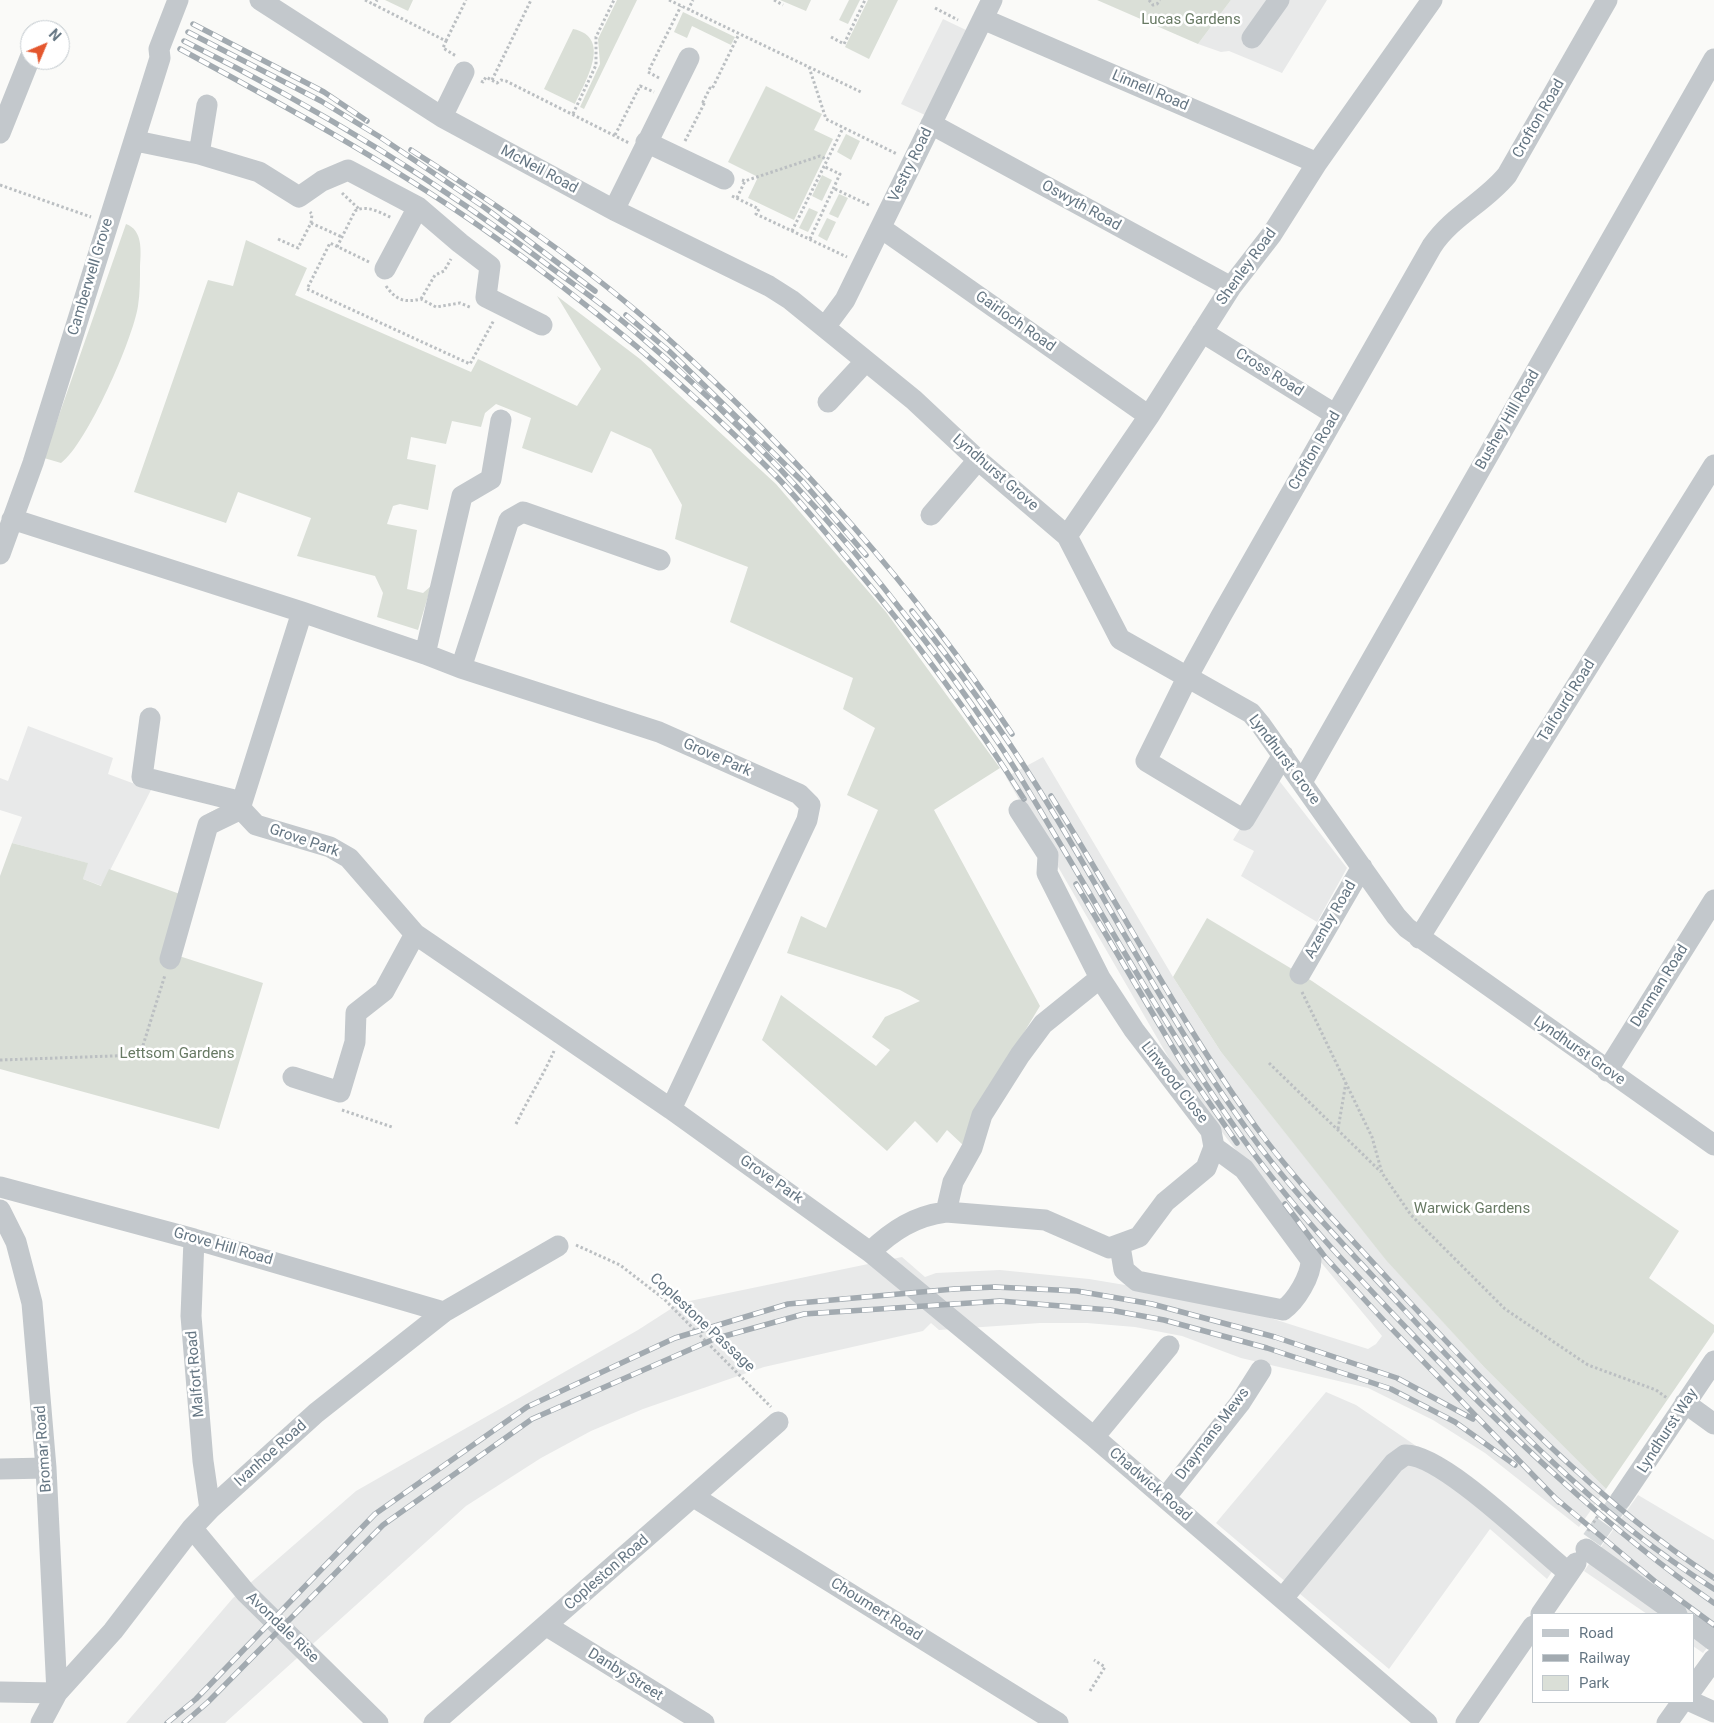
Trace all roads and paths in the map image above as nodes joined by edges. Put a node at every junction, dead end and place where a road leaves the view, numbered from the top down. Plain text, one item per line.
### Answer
1 (178, 0) edge
2 (260, 0) edge
3 (365, 0) edge
4 (377, 0) edge
5 (466, 0) edge
6 (531, 0) edge
7 (614, 0) edge
8 (669, 0) edge
9 (693, 0) edge
10 (774, 0) edge
11 (865, 0) edge
12 (1149, 0) edge
13 (1160, 0) edge
14 (1279, 0) edge
15 (1432, 0) edge
16 (1607, 0) edge
17 (783, 4) dead end
18 (374, 6) junction
19 (681, 6) junction
20 (935, 8) dead end
21 (688, 10) junction
22 (987, 10) edge
23 (958, 20) dead end
24 (739, 34) junction
25 (831, 37) dead end
26 (1252, 38) dead end
27 (446, 41) junction
28 (689, 58) dead end
29 (1714, 59) edge
30 (809, 66) junction
31 (25, 70) edge
32 (464, 72) junction
33 (492, 80) junction
34 (861, 92) dead end
35 (207, 105) dead end
36 (573, 114) junction
37 (442, 116) junction
38 (931, 124) junction
39 (843, 128) junction
40 (0, 133) edge
41 (615, 135) junction
42 (136, 140) junction
43 (684, 142) dead end
44 (644, 147) junction
45 (893, 152) dead end
46 (198, 154) junction
47 (1318, 164) junction
48 (823, 166) junction
49 (0, 185) edge
50 (727, 187) joint
51 (834, 189) junction
52 (299, 197) junction
53 (858, 200) dead end
54 (418, 207) junction
55 (614, 210) junction
56 (108, 223) junction
57 (311, 223) junction
58 (408, 226) junction
59 (881, 228) junction
60 (792, 231) junction
61 (342, 237) junction
62 (278, 239) dead end
63 (810, 239) junction
64 (460, 243) junction
65 (337, 247) junction
66 (862, 265) junction
67 (385, 269) junction
68 (1231, 287) junction
69 (421, 299) junction
70 (489, 305) junction
71 (542, 324) dead end
72 (825, 327) junction
73 (1202, 332) junction
74 (865, 362) junction
75 (828, 402) dead end
76 (1336, 414) junction
77 (1149, 416) junction
78 (501, 420) dead end
79 (978, 460) junction
80 (1714, 465) edge
81 (931, 515) dead end
82 (12, 519) junction
83 (1067, 536) junction
84 (0, 554) edge
85 (660, 560) dead end
86 (302, 612) junction
87 (425, 654) junction
88 (461, 668) junction
89 (1188, 676) junction
90 (150, 718) dead end
91 (1283, 756) junction
92 (1302, 782) junction
93 (242, 806) junction
94 (1019, 810) dead end
95 (1362, 866) junction
96 (1714, 900) edge
97 (415, 934) junction
98 (1419, 938) junction
99 (170, 959) joint
100 (1300, 974) joint
101 (1100, 978) junction
102 (561, 1034) junction
103 (0, 1060) edge
104 (1269, 1063) dead end
105 (1607, 1071) junction
106 (293, 1077) dead end
107 (1347, 1082) junction
108 (340, 1092) junction
109 (671, 1109) junction
110 (516, 1124) dead end
111 (392, 1127) dead end
112 (1338, 1129) junction
113 (1714, 1145) edge
114 (1214, 1147) junction
115 (1382, 1174) junction
116 (0, 1188) edge
117 (0, 1210) edge
118 (946, 1212) junction
119 (194, 1239) junction
120 (558, 1246) joint
121 (1120, 1246) junction
122 (876, 1256) junction
123 (444, 1312) junction
124 (1170, 1346) dead end
125 (1714, 1362) edge
126 (1261, 1370) dead end
127 (1677, 1402) junction
128 (774, 1413) joint
129 (1714, 1424) edge
130 (1094, 1436) junction
131 (46, 1468) junction
132 (0, 1469) edge
133 (694, 1496) junction
134 (1165, 1498) junction
135 (1621, 1499) tunnel mouth
136 (210, 1509) junction
137 (192, 1528) junction
138 (1569, 1574) junction
139 (1283, 1598) junction
140 (1542, 1613) edge
141 (1676, 1613) edge
142 (547, 1626) junction
143 (1532, 1627) edge
144 (1694, 1627) edge
145 (1714, 1641) edge
146 (1714, 1659) edge
147 (1094, 1660) dead end
148 (1694, 1687) edge
149 (1090, 1691) dead end
150 (0, 1692) edge
151 (57, 1693) junction
152 (1681, 1703) edge
153 (1694, 1703) edge
154 (1714, 1712) edge
155 (41, 1723) edge
156 (378, 1723) edge
157 (434, 1723) edge
158 (704, 1723) edge
159 (1058, 1723) edge
160 (1427, 1723) edge
161 (1466, 1723) edge
162 (1667, 1723) edge

1 - 42 street, Camberwell Grove
2 - 37 street, McNeil Road
3 - 18 path
4 - 18 path
5 - 27 path
6 - 33 path
7 - 36 path
8 - 19 path
9 - 21 path
10 - 17 path
11 - 25 path
12 - 13 path
14 - 26 street
15 - 47 street, Shenley Road
16 - 76 street, Crofton Road
18 - 27 path
19 - 21 path
19 - 41 path
20 - 23 path
21 - 24 path
22 - 38 street, Vestry Road
22 - 47 street, Linnell Road
24 - 30 path
24 - 43 path
27 - 32 path
28 - 44 street
29 - 92 street, Bushey Hill Road
30 - 34 path
30 - 39 path
31 - 40 street
32 - 33 path
32 - 37 street
33 - 36 path
35 - 46 street
36 - 41 path
37 - 55 street, McNeil Road
38 - 59 street, Vestry Road
38 - 68 street, Oswyth Road
39 - 45 path
39 - 48 path
41 - 44 path
42 - 46 street
42 - 56 street, Camberwell Grove
44 - 50 street
44 - 55 street
46 - 52 street
47 - 68 street, Shenley Road
48 - 51 path
48 - 60 path
49 - 56 path
50 - 60 path
51 - 53 path
51 - 63 path
52 - 54 street
52 - 57 path
54 - 58 street
54 - 64 street
55 - 72 street, McNeil Road
56 - 82 street, Camberwell Grove
57 - 61 path
57 - 62 path
58 - 61 path
58 - 67 street
59 - 66 street, Vestry Road
59 - 77 street, Gairloch Road
60 - 63 path
61 - 65 path
63 - 66 path
64 - 69 path
64 - 70 street
65 - 67 path
65 - 70 path
66 - 72 street, Vestry Road
67 - 69 path
68 - 73 street, Shenley Road
69 - 70 path
70 - 71 street
72 - 74 street, Lyndhurst Grove
73 - 76 street, Cross Road
73 - 77 street, Shenley Road
74 - 75 street
74 - 79 street, Lyndhurst Grove
76 - 89 street, Crofton Road
77 - 83 street, Shenley Road
78 - 87 street
79 - 81 street
79 - 83 street, Lyndhurst Grove
80 - 98 street, Talfourd Road
82 - 84 street, Camberwell Grove
82 - 86 street, Grove Park
83 - 89 street, Lyndhurst Grove
85 - 88 street
86 - 87 street, Grove Park
86 - 93 street
87 - 88 street, Grove Park
88 - 109 street, Grove Park
89 - 91 street, Lyndhurst Grove
89 - 91 street, Crofton Road
90 - 93 street
91 - 92 street, Lyndhurst Grove
92 - 95 street, Lyndhurst Grove
93 - 97 street, Grove Park
93 - 99 street
94 - 101 street, Linwood Close
95 - 98 street, Lyndhurst Grove
95 - 100 street, Azenby Road
96 - 105 street, Denman Road
97 - 102 street, Grove Park
97 - 108 street
98 - 105 street, Lyndhurst Grove
99 - 103 path
100 - 107 path
101 - 114 street, Linwood Close
101 - 118 street
102 - 109 street, Grove Park
102 - 110 path
104 - 112 path
105 - 113 street, Lyndhurst Grove
106 - 108 street
107 - 112 path
107 - 115 path
108 - 111 path
109 - 122 street, Grove Park
112 - 115 path
114 - 121 street
114 - 121 street
115 - 127 path
116 - 119 street, Grove Hill Road
117 - 131 street, Bromar Road
118 - 121 street
118 - 122 street
119 - 123 street, Grove Hill Road
119 - 136 street, Malfort Road
120 - 123 street, Ivanhoe Road
120 - 128 path, Coplestone Passage
122 - 130 street, Chadwick Road
123 - 136 street, Ivanhoe Road
124 - 130 street
125 - 127 street, Lyndhurst Way
126 - 134 street, Draymans Mews
127 - 129 street
127 - 135 street, Lyndhurst Way
128 - 133 street, Copleston Road
130 - 134 street, Chadwick Road
131 - 132 street
131 - 151 street, Bromar Road
133 - 142 street, Copleston Road
133 - 159 street, Choumert Road
134 - 139 street, Chadwick Road
136 - 137 street, Ivanhoe Road
137 - 151 street, Ivanhoe Road
137 - 156 street, Avondale Rise
138 - 139 street
138 - 140 street
138 - 141 street
139 - 160 street, Chadwick Road
142 - 157 street, Copleston Road
142 - 158 street, Danby Street
143 - 161 street
144 - 145 street
146 - 148 street
147 - 149 path
150 - 151 street
151 - 155 street, Ivanhoe Road
152 - 162 street
153 - 154 street

